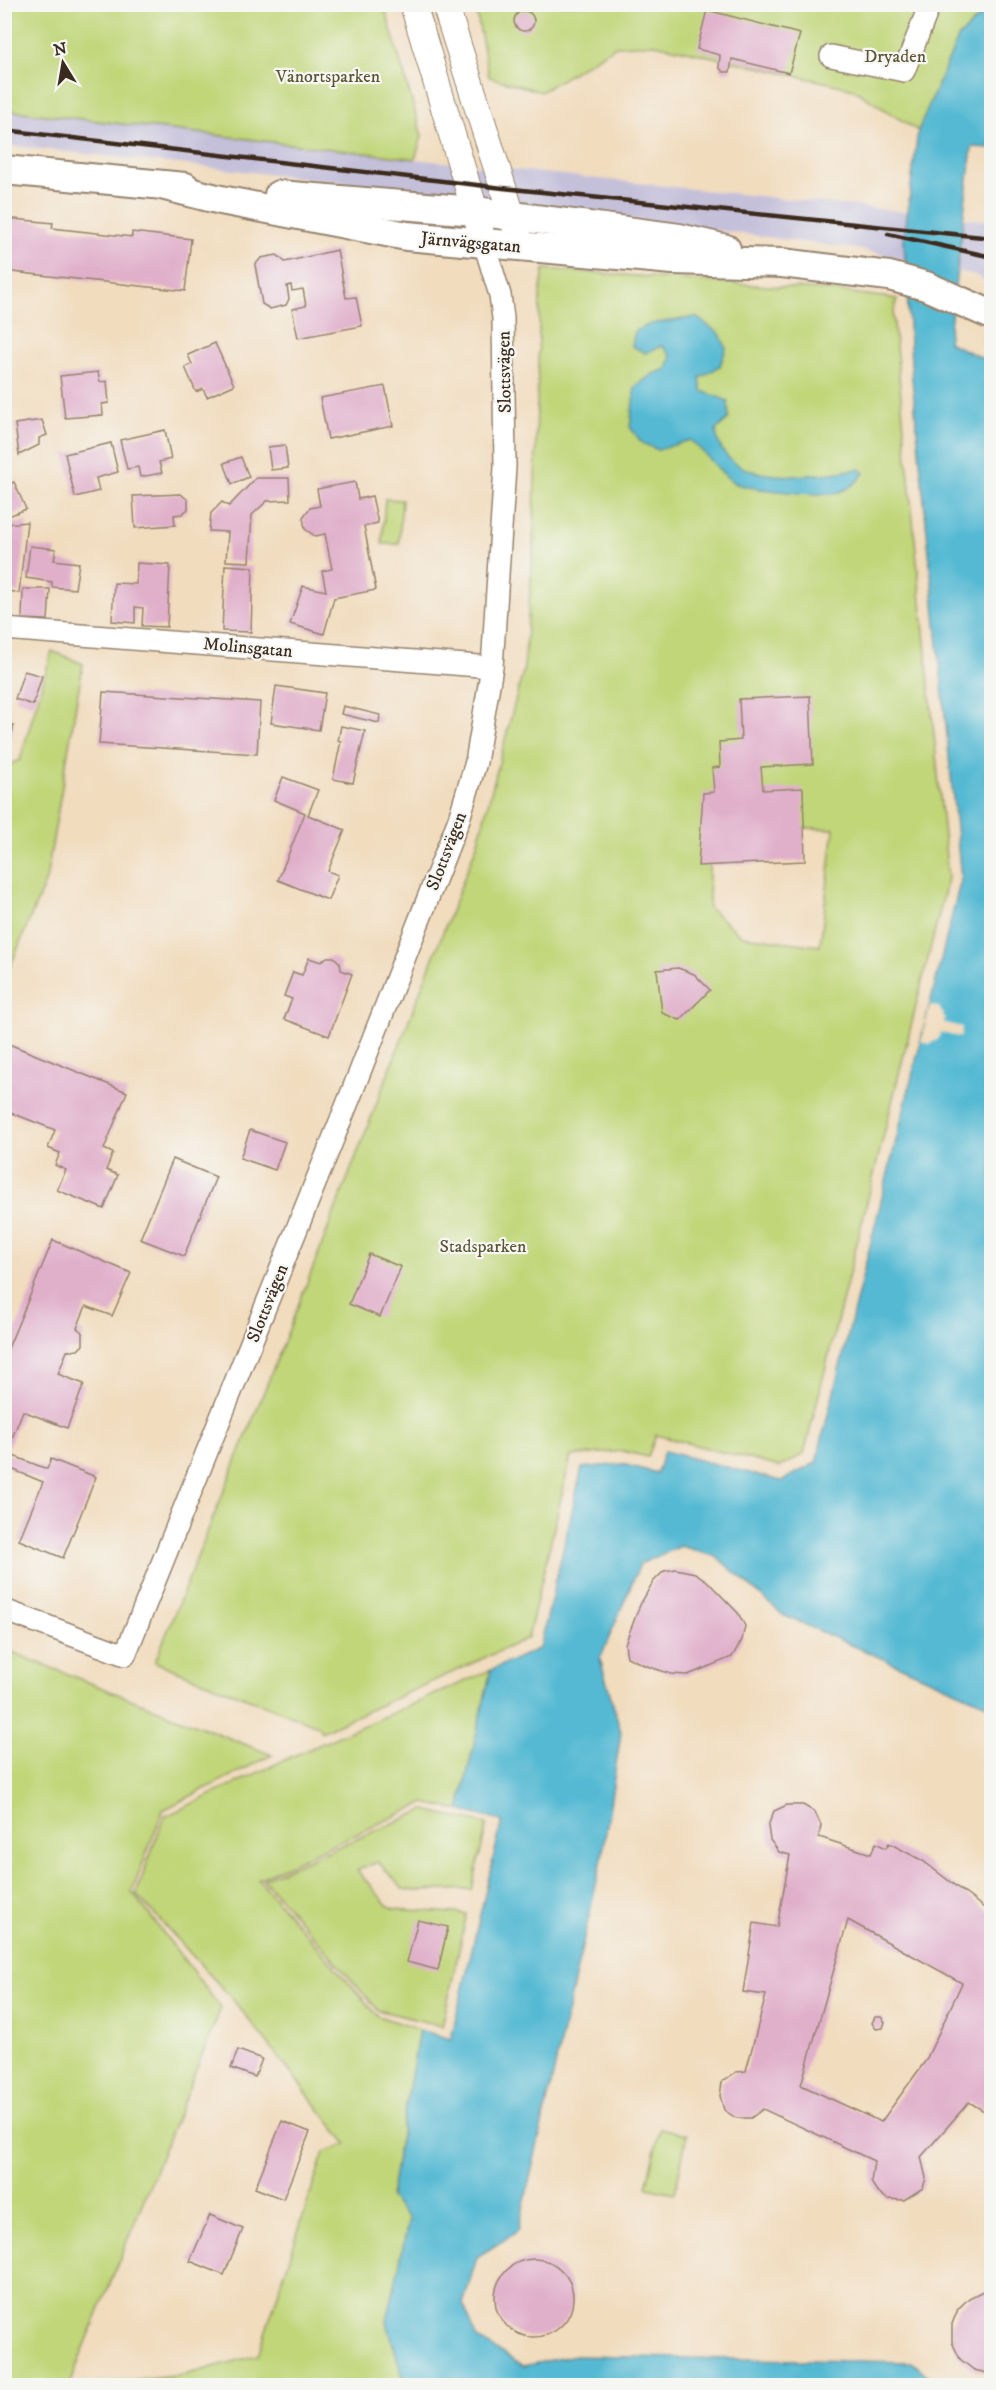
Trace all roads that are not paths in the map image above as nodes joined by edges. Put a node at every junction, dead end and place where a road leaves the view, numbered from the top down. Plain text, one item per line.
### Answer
1 (413, 4) edge
2 (445, 4) edge
3 (930, 4) edge
4 (831, 56) dead end
5 (4, 171) edge
6 (165, 186) junction
7 (475, 211) junction
8 (513, 216) junction
9 (484, 243) junction
10 (522, 246) junction
11 (782, 263) junction
12 (992, 315) edge
13 (4, 629) edge
14 (492, 666) junction
15 (4, 1610) edge

1 - 7 street, Slottsvägen
2 - 8 street
3 - 4 street
5 - 6 main road, Järnvägsgatan
6 - 7 main road, Järnvägsgatan
6 - 9 main road, Järnvägsgatan
7 - 8 main road, Järnvägsgatan
7 - 9 street, Slottsvägen
8 - 10 street
8 - 11 main road, Järnvägsgatan
9 - 10 main road, Järnvägsgatan
9 - 14 street, Slottsvägen
10 - 11 main road, Järnvägsgatan
11 - 12 main road, Järnvägsgatan
13 - 14 street, Molinsgatan
14 - 15 street, Slottsvägen

